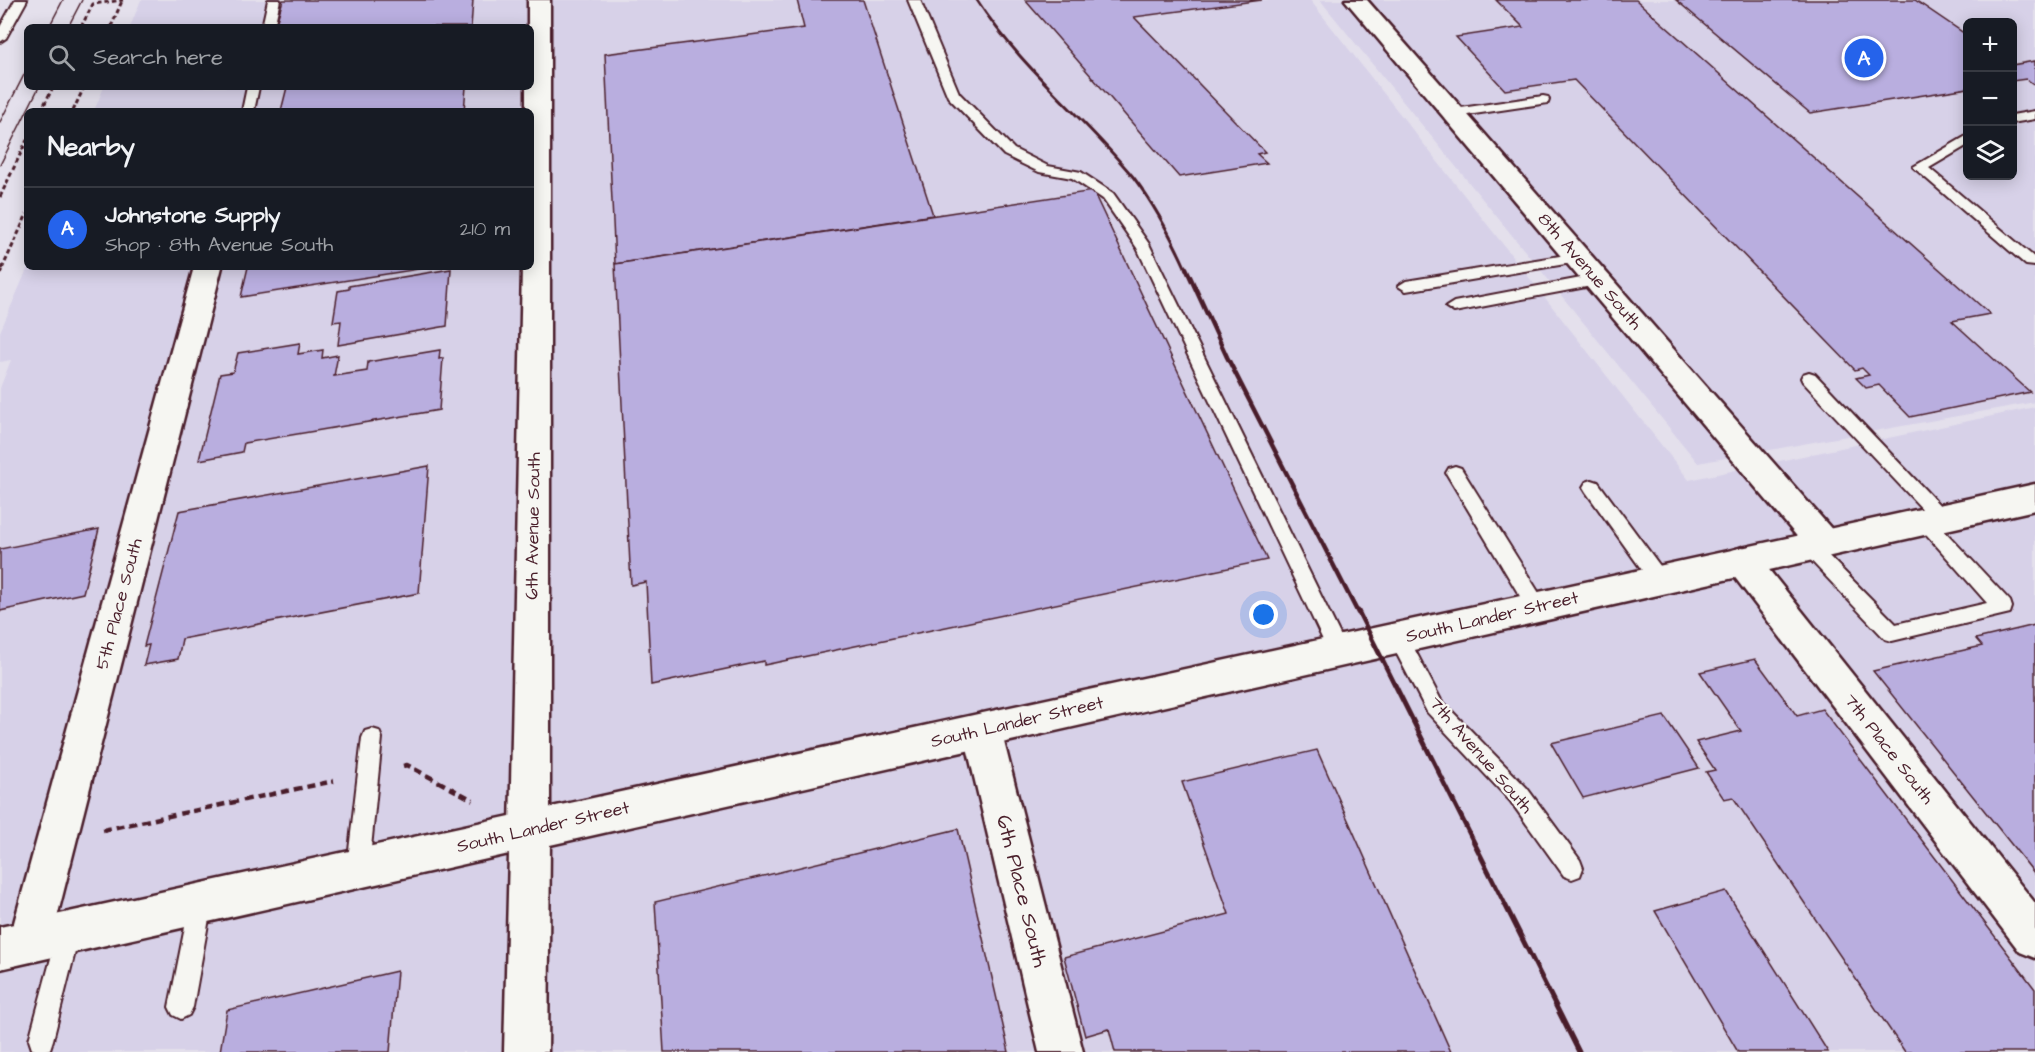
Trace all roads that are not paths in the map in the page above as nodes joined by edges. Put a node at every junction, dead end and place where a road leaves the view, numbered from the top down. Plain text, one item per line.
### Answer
1 (21, 0) edge
2 (274, 0) edge
3 (538, 0) edge
4 (914, 0) edge
5 (1356, 0) edge
6 (269, 24) edge
7 (0, 38) edge
8 (252, 90) edge
9 (1543, 100) dead end
10 (249, 108) edge
11 (1454, 114) junction
12 (2035, 115) edge
13 (2017, 119) edge
14 (534, 141) edge
15 (1963, 142) edge
16 (1578, 258) junction
17 (2031, 262) dead end
18 (207, 270) edge
19 (533, 270) edge
20 (1597, 280) junction
21 (1407, 286) dead end
22 (1454, 307) dead end
23 (1809, 378) dead end
24 (1455, 473) dead end
25 (1592, 487) dead end
26 (2035, 497) edge
27 (1933, 519) junction
28 (1816, 544) junction
29 (1742, 561) junction
30 (1659, 579) junction
31 (1537, 607) junction
32 (1398, 637) junction
33 (1338, 651) junction
34 (982, 730) junction
35 (372, 738) dead end
36 (530, 830) junction
37 (358, 868) junction
38 (1572, 868) dead end
39 (201, 902) junction
40 (2035, 937) edge
41 (33, 940) edge
42 (181, 1007) dead end
43 (41, 1040) dead end
44 (526, 1052) edge
45 (1062, 1052) edge

1 - 7 lane
2 - 6 lane
3 - 14 street, 6th Avenue South
4 - 33 lane
5 - 11 street, 8th Avenue South
8 - 10 lane
9 - 11 lane
11 - 16 street, 8th Avenue South
12 - 13 lane
15 - 17 lane
16 - 20 street, 8th Avenue South
16 - 21 lane
18 - 41 street, 5th Place South
19 - 36 street, 6th Avenue South
20 - 22 lane
20 - 28 street, 8th Avenue South
23 - 27 lane
24 - 31 lane
25 - 30 lane
26 - 27 street, South Lander Street
27 - 28 street, South Lander Street
27 - 28 lane
28 - 29 street, South Lander Street
29 - 30 street, South Lander Street
29 - 40 street, 7th Place South
30 - 31 street, South Lander Street
31 - 32 street, South Lander Street
32 - 33 street, South Lander Street
32 - 38 lane, 7th Avenue South
33 - 34 street, South Lander Street
34 - 36 street, South Lander Street
34 - 45 street, 6th Place South
35 - 37 lane
36 - 37 street, South Lander Street
36 - 44 street, 6th Avenue South
37 - 39 street, South Lander Street
39 - 41 street, South Lander Street
39 - 42 lane
41 - 43 lane

